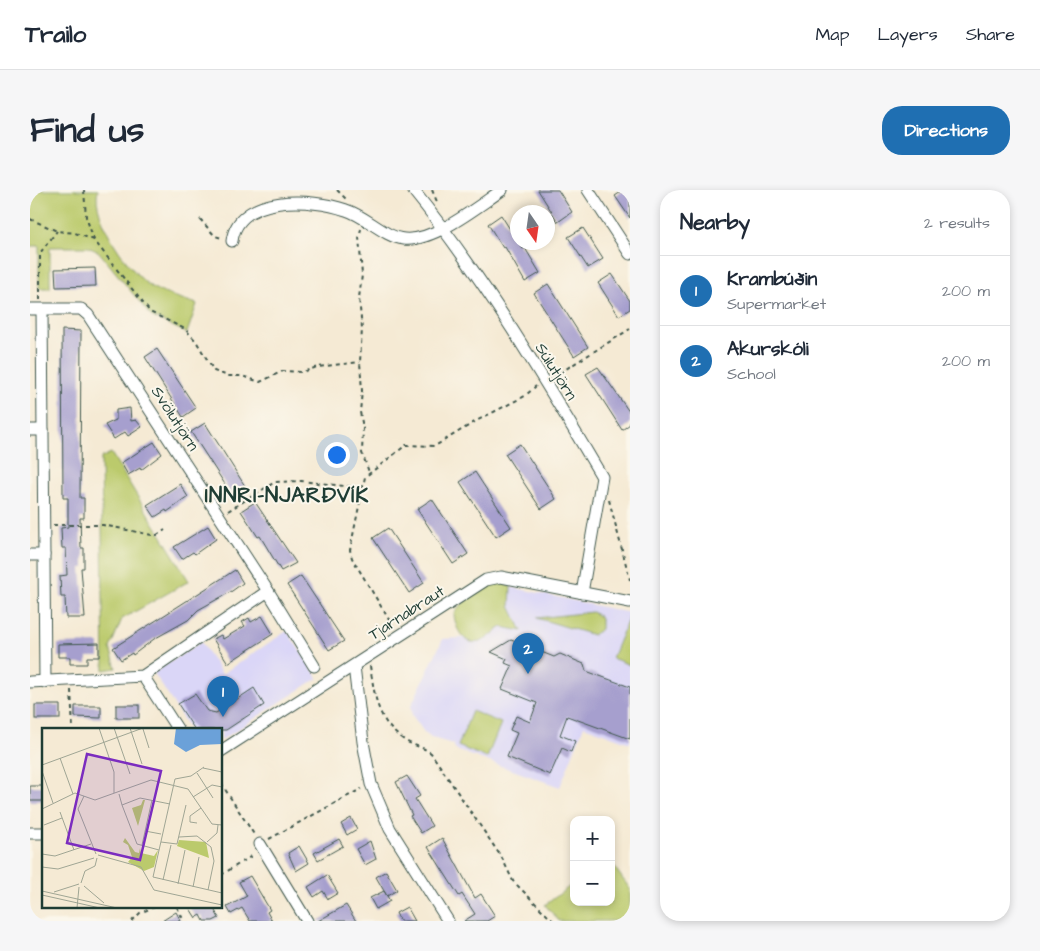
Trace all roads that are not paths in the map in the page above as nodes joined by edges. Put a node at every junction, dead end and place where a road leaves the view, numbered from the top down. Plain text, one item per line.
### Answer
1 (414, 190) edge
2 (502, 190) edge
3 (588, 190) edge
4 (444, 228) junction
5 (232, 241) road end
6 (630, 254) edge
7 (37, 310) edge
8 (30, 430) edge
9 (43, 430) junction
10 (30, 555) edge
11 (44, 555) junction
12 (268, 590) junction
13 (582, 592) junction
14 (630, 602) edge
15 (314, 666) dead end
16 (354, 666) junction
17 (143, 676) junction
18 (30, 682) edge
19 (45, 682) junction
20 (177, 728) edge
21 (222, 750) edge
22 (260, 844) road end
23 (307, 921) edge
24 (448, 921) edge

1 - 4 street, Súlutjörn
2 - 4 street
3 - 6 street
4 - 5 street
4 - 13 street, Súlutjörn
7 - 9 street
7 - 12 street, Svölutjörn
8 - 9 street
9 - 11 street
10 - 11 street
11 - 19 street
12 - 15 street, Svölutjörn
12 - 17 street
13 - 14 street, Tjarnabraut
13 - 16 street, Tjarnabraut
16 - 21 street, Tjarnabraut
16 - 24 street
17 - 19 street
17 - 20 street
18 - 19 street
22 - 23 street

